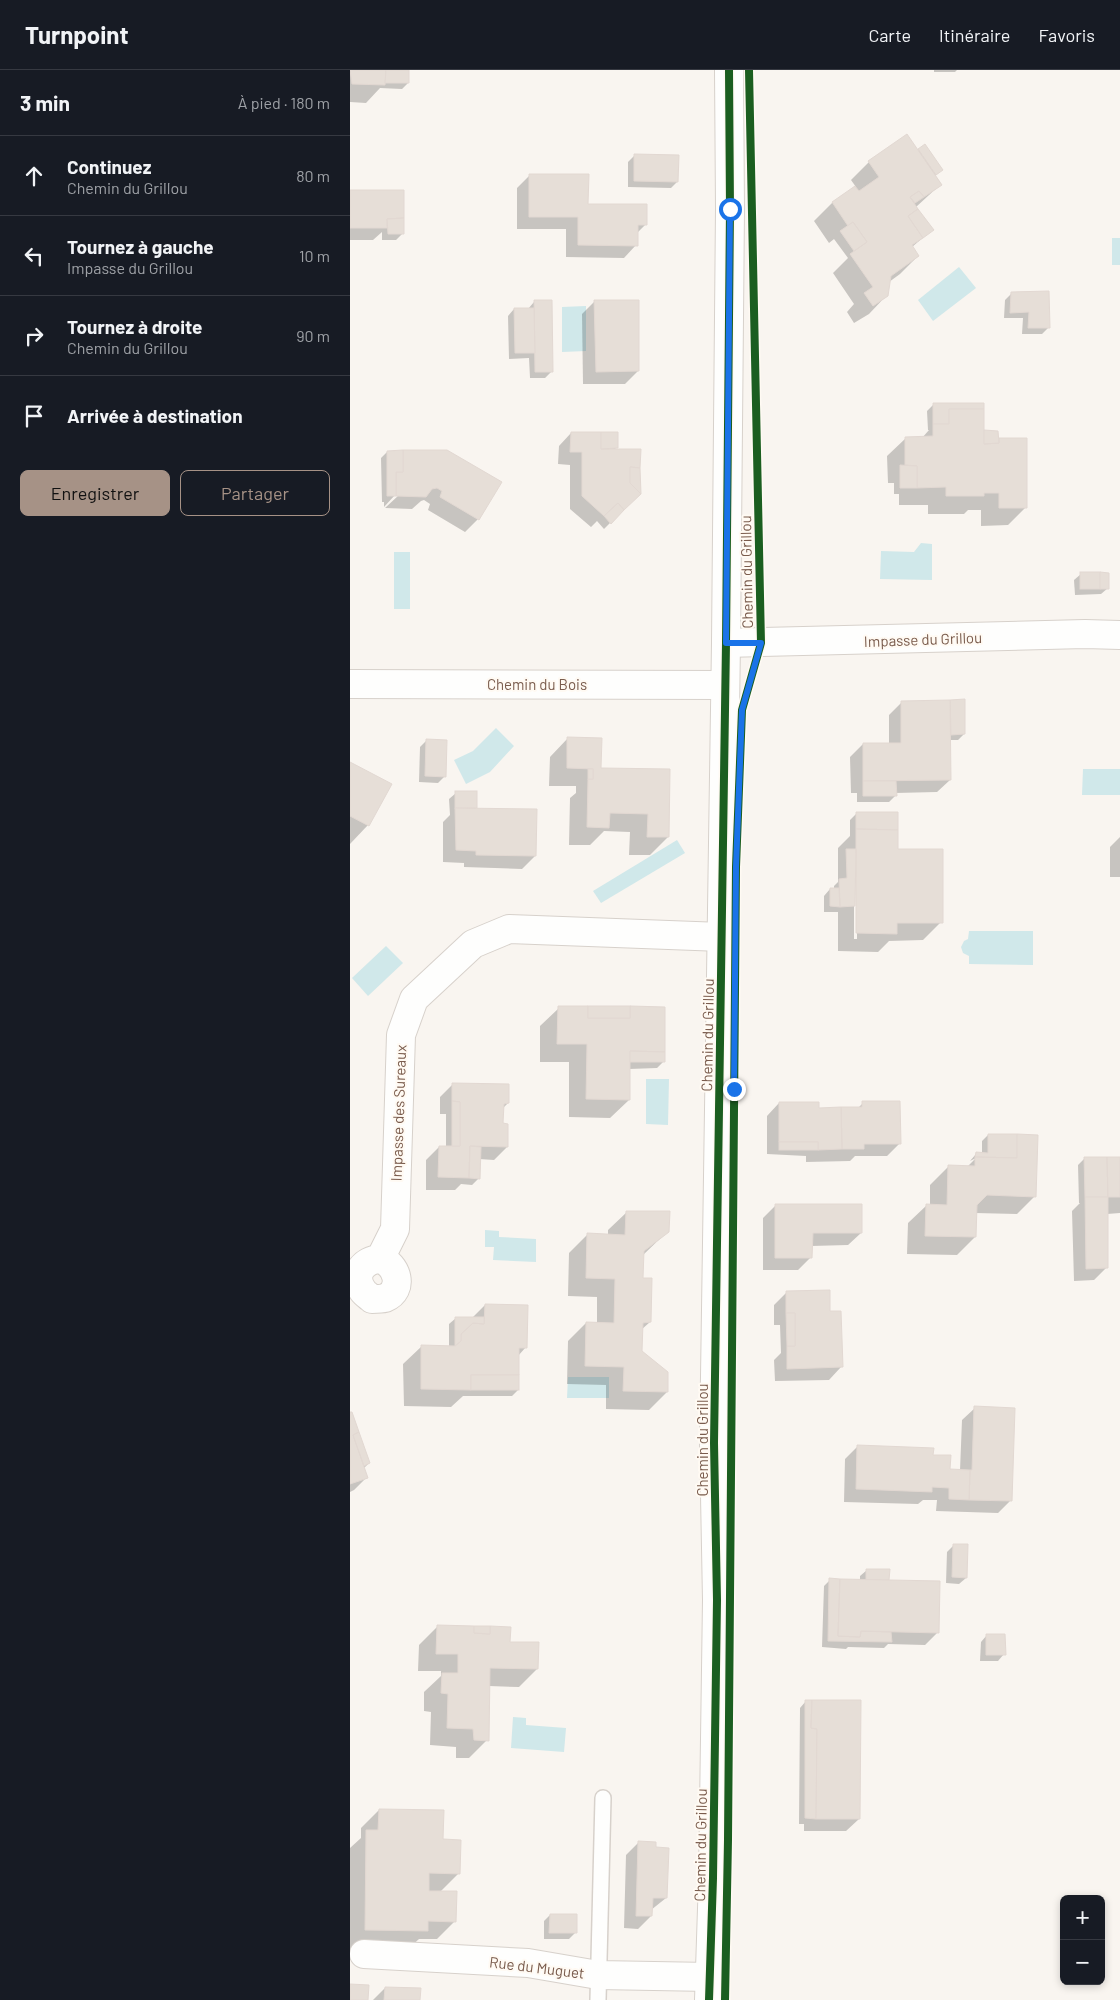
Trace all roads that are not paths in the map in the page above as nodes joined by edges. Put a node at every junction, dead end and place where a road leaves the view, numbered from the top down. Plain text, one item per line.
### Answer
1 (729, 70) edge
2 (1120, 635) edge
3 (726, 643) junction
4 (350, 684) edge
5 (725, 685) junction
6 (722, 937) junction
7 (380, 1259) dead end
8 (603, 1798) dead end
9 (364, 1954) dead end
10 (598, 1988) edge
11 (709, 1989) edge

1 - 3 street, Chemin du Grillou
2 - 3 street, Impasse du Grillou
3 - 5 street, Chemin du Grillou
4 - 5 street, Chemin du Bois
5 - 6 street, Chemin du Grillou
6 - 7 street, Impasse des Sureaux
6 - 11 street, Chemin du Grillou
8 - 10 lane
9 - 10 street, Rue du Muguet
10 - 11 street, Rue du Muguet

